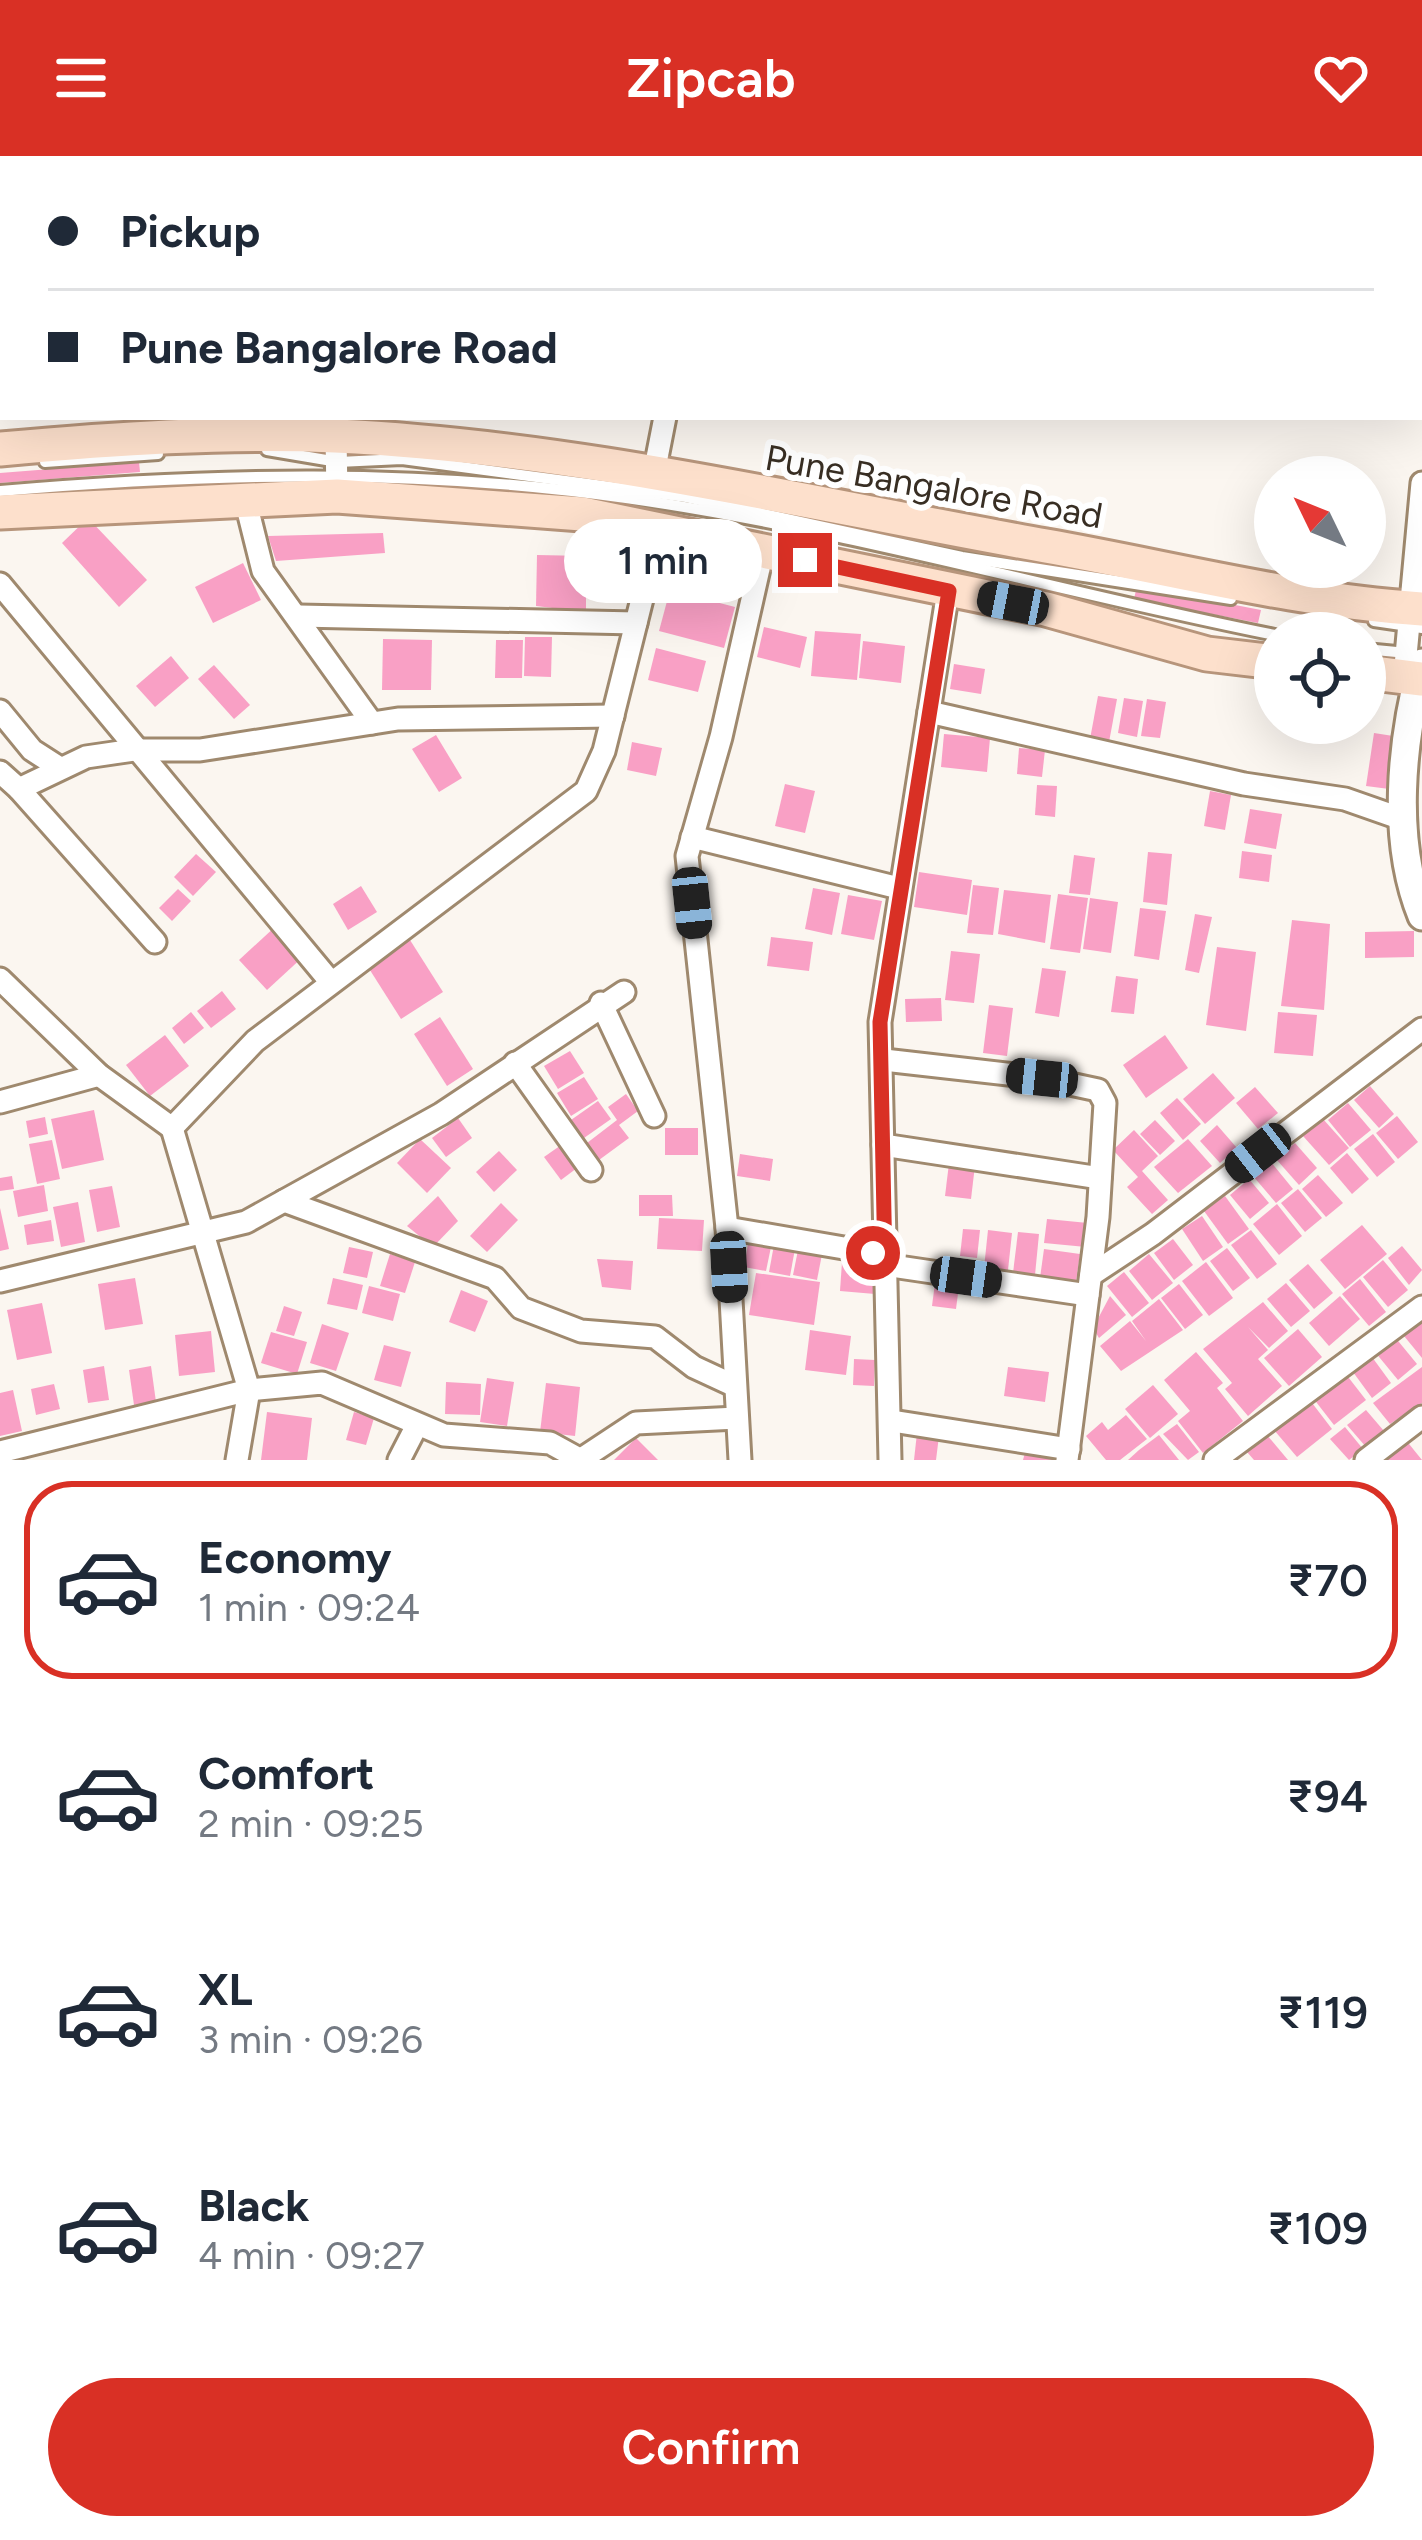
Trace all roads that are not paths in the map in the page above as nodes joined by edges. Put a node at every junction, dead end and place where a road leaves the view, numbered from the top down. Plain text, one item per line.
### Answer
1 (664, 420) edge
2 (247, 450) dead end
3 (184, 452) dead end
4 (12, 456) edge
5 (334, 458) edge
6 (654, 473) junction
7 (1422, 483) edge
8 (0, 491) edge
9 (245, 499) junction
10 (0, 512) edge
11 (659, 531) junction
12 (763, 551) junction
13 (0, 584) edge
14 (949, 591) junction
15 (299, 616) junction
16 (1417, 618) edge
17 (635, 623) junction
18 (1254, 631) edge
19 (1386, 657) edge
20 (1254, 660) edge
21 (1416, 668) edge
22 (1386, 670) edge
23 (0, 711) edge
24 (928, 712) junction
25 (613, 716) junction
26 (372, 722) junction
27 (1416, 734) edge
28 (134, 750) junction
29 (60, 768) junction
30 (0, 772) edge
31 (19, 789) junction
32 (1405, 820) junction
33 (692, 837) junction
34 (899, 888) junction
35 (1422, 916) edge
36 (155, 942) dead end
37 (0, 979) edge
38 (329, 980) junction
39 (624, 992) dead end
40 (601, 1003) junction
41 (1422, 1029) edge
42 (884, 1060) junction
43 (514, 1063) junction
44 (99, 1075) junction
45 (0, 1102) edge
46 (654, 1116) dead end
47 (172, 1128) junction
48 (883, 1145) junction
49 (591, 1170) dead end
50 (1100, 1178) junction
51 (284, 1201) junction
52 (728, 1228) junction
53 (202, 1233) junction
54 (885, 1264) junction
55 (0, 1281) edge
56 (1089, 1285) junction
57 (1422, 1307) edge
58 (735, 1386) junction
59 (249, 1390) junction
60 (1422, 1417) edge
61 (737, 1418) junction
62 (892, 1421) junction
63 (416, 1426) junction
64 (0, 1452) edge
65 (1068, 1454) edge
66 (237, 1460) edge
67 (399, 1460) edge
68 (580, 1460) edge
69 (740, 1460) edge
70 (890, 1460) edge
71 (1215, 1460) edge
72 (1366, 1460) edge

1 - 6 street
2 - 5 lane
3 - 4 lane
4 - 5 main road, Pune Bangalore Road
5 - 6 main road, Pune Bangalore Road
5 - 8 lane
5 - 9 main road, Pune Bangalore Road
5 - 11 main road, Pune Bangalore Road
5 - 16 lane
5 - 18 lane
6 - 16 main road, Pune Bangalore Road
7 - 16 street
9 - 10 main road, Pune Bangalore Road
9 - 15 street
11 - 12 main road, Pune Bangalore Road
11 - 17 street
12 - 14 main road, Pune Bangalore Road
12 - 33 street
13 - 28 street
14 - 20 main road, Pune Bangalore Road
14 - 24 street
15 - 17 street
15 - 26 street
16 - 21 street
17 - 25 street
19 - 21 lane
21 - 22 main road
21 - 27 street
23 - 29 street
24 - 32 street
24 - 34 street
25 - 26 street
25 - 38 street
26 - 28 street
27 - 32 street
28 - 29 street
28 - 38 street
29 - 31 street
30 - 31 street
31 - 36 street
32 - 35 street
33 - 34 street
33 - 52 street
34 - 42 street
37 - 44 street
38 - 47 street
39 - 40 street
40 - 43 street
40 - 46 street
41 - 56 street
42 - 48 street
42 - 50 street
43 - 49 street
43 - 51 street
44 - 45 street
44 - 47 street
47 - 53 street
48 - 50 street
48 - 54 street
50 - 56 street
51 - 53 street
51 - 58 street
52 - 54 street
52 - 58 street
53 - 55 street
53 - 59 street
54 - 56 street
54 - 62 street
56 - 65 street
57 - 71 street
58 - 61 street
59 - 63 street
59 - 64 street
59 - 66 street
60 - 72 street
61 - 68 street
61 - 69 street
62 - 65 street
62 - 70 street
63 - 67 street
63 - 68 street

